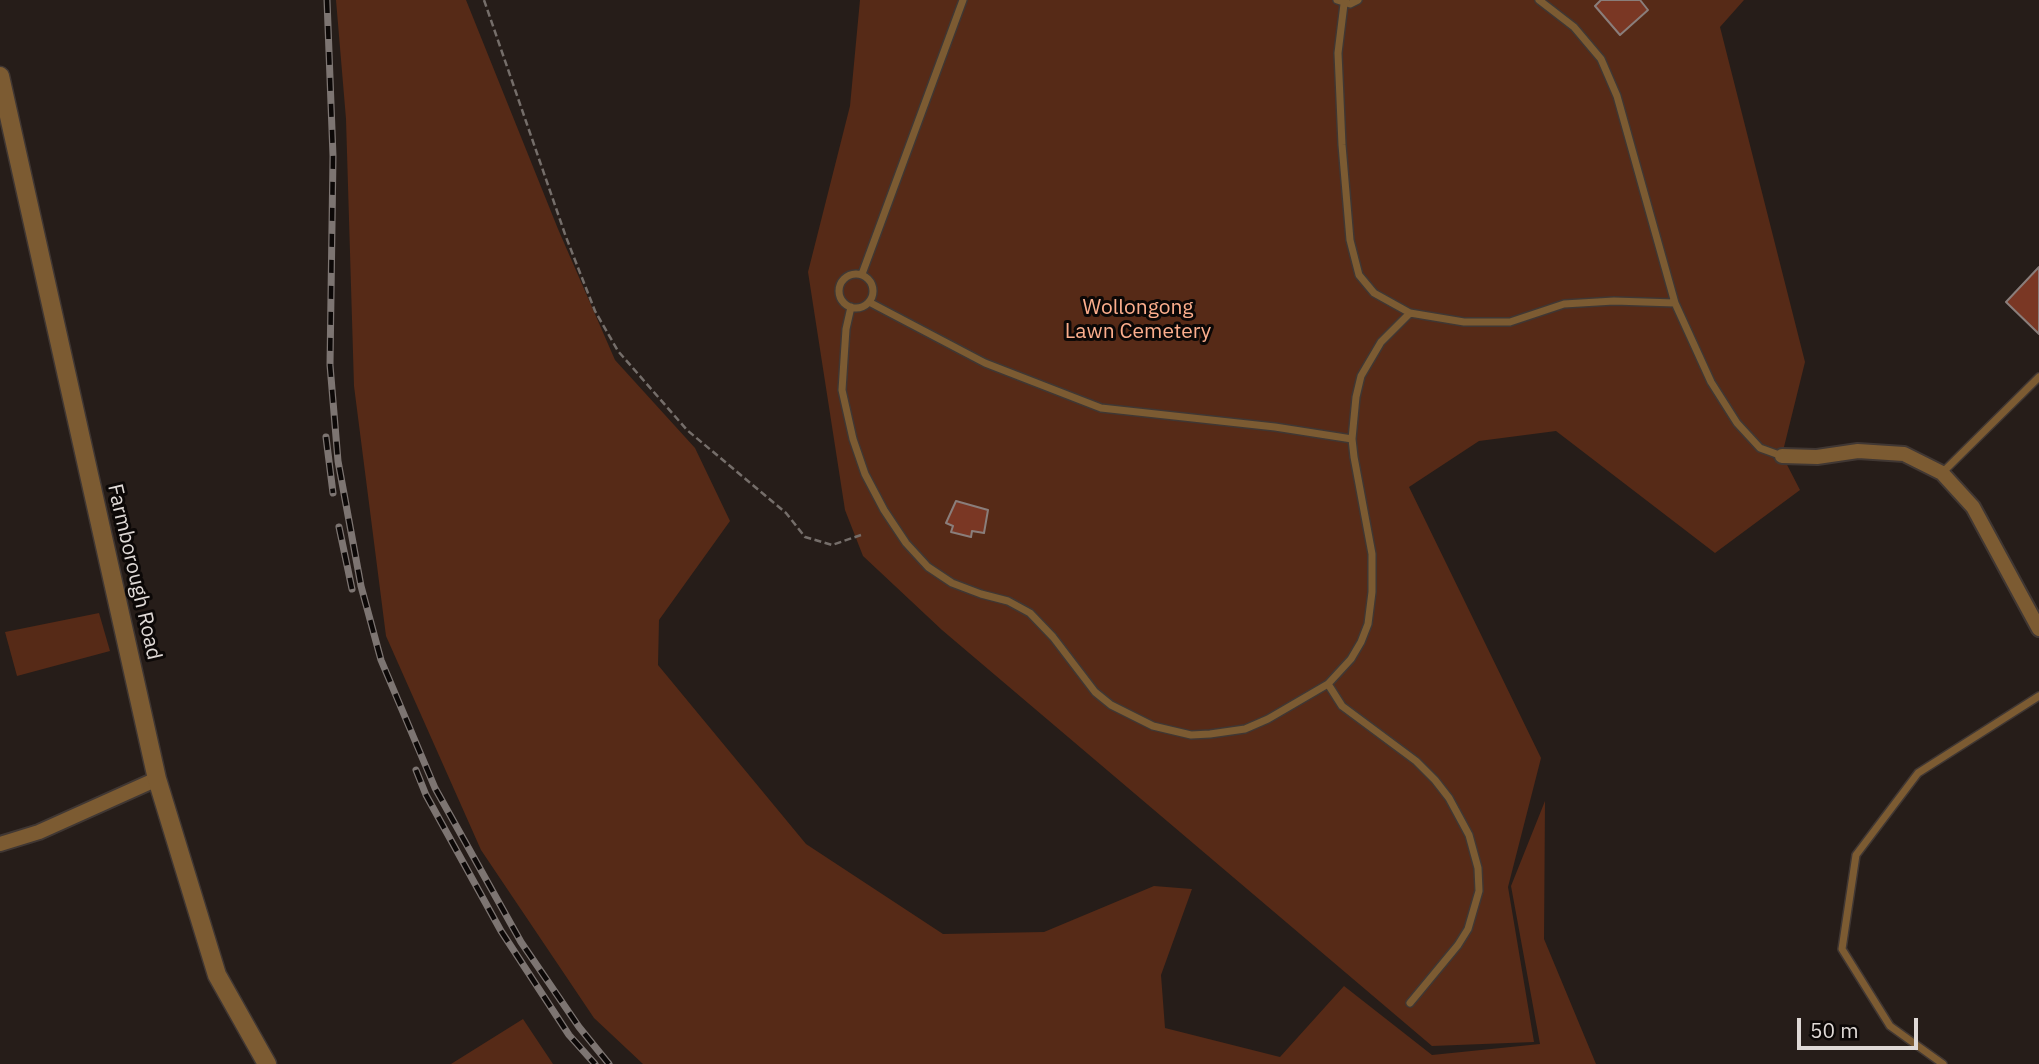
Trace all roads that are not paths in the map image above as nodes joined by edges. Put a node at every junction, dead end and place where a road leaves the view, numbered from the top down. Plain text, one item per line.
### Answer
1 (963, 0) edge
2 (1358, 0) edge
3 (1542, 0) edge
4 (1340, 2) edge
5 (0, 76) edge
6 (862, 275) junction
7 (869, 302) junction
8 (1675, 303) junction
9 (851, 307) junction
10 (1410, 313) junction
11 (2039, 377) edge
12 (1352, 439) junction
13 (1782, 456) joint
14 (1942, 473) junction
15 (2039, 629) edge
16 (1328, 684) junction
17 (2039, 696) edge
18 (157, 779) junction
19 (0, 844) edge
20 (1410, 1003) dead end
21 (267, 1064) edge
22 (1943, 1064) edge

1 - 6 lane
2 - 4 lane
3 - 8 lane
4 - 10 lane
5 - 18 street, Farmborough Road
6 - 7 lane
6 - 9 lane
7 - 9 lane
7 - 12 lane
8 - 10 lane
8 - 13 lane
9 - 16 lane
10 - 12 lane
11 - 14 lane
12 - 16 lane
13 - 14 street
14 - 15 street
16 - 20 lane
17 - 22 lane
18 - 19 street
18 - 21 street, Farmborough Road

